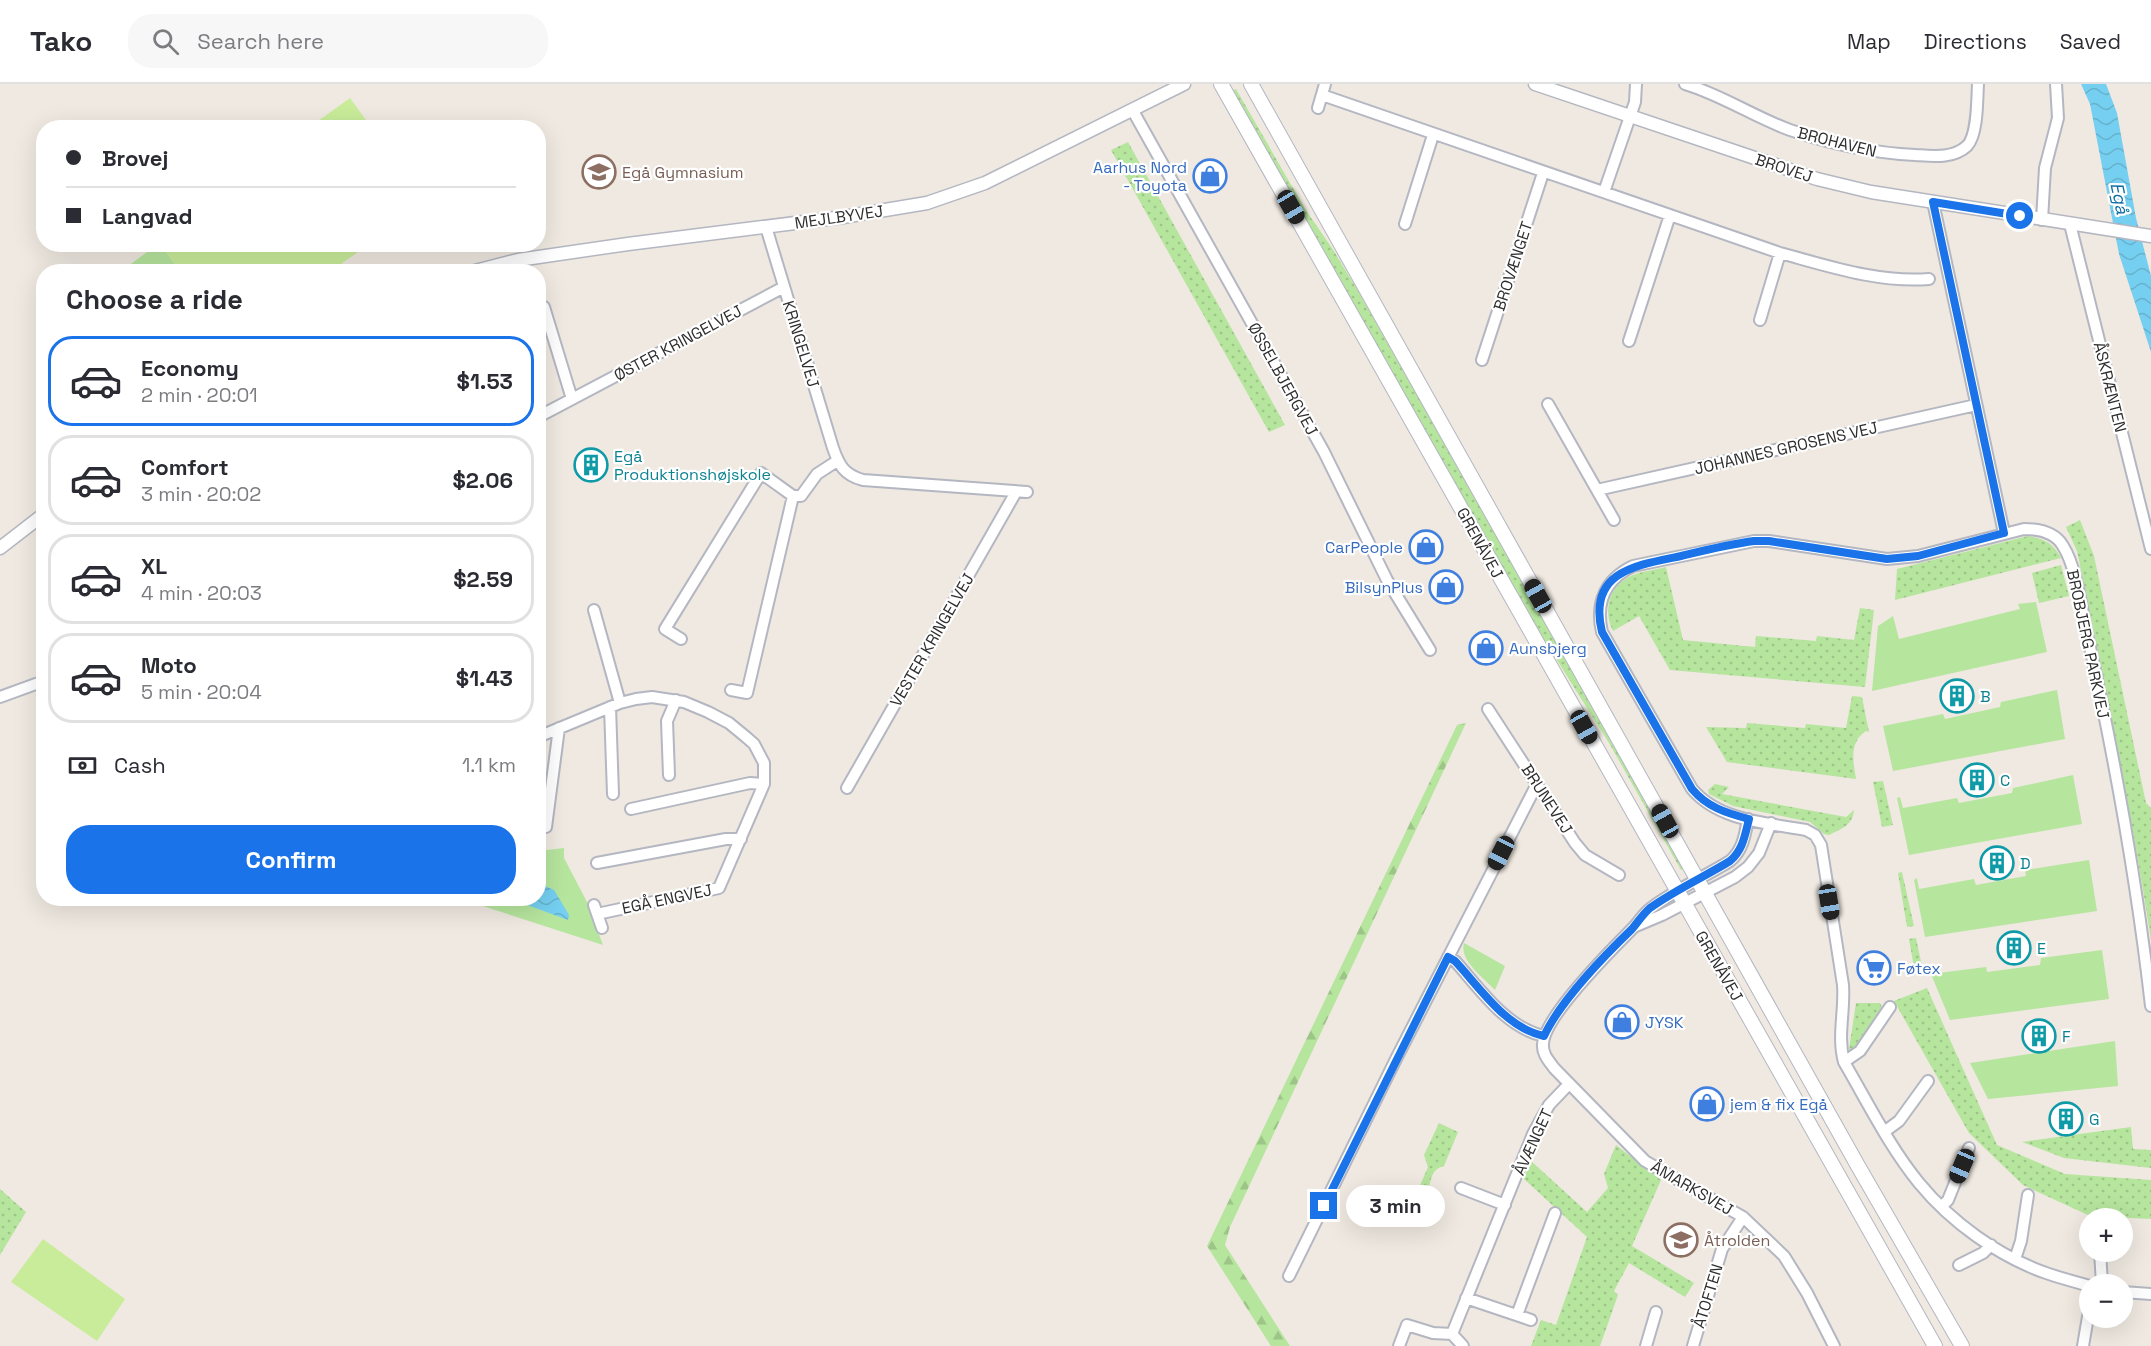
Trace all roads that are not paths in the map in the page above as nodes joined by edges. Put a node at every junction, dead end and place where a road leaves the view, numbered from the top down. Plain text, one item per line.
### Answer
1 (1184, 84) edge
2 (1221, 84) edge
3 (1251, 84) edge
4 (1325, 84) edge
5 (1535, 84) edge
6 (1636, 84) edge
7 (1685, 84) edge
8 (1978, 84) edge
9 (2056, 84) edge
10 (1322, 95) junction
11 (1318, 108) dead end
12 (1133, 111) junction
13 (1630, 116) junction
14 (1433, 135) junction
15 (1543, 173) junction
16 (1604, 192) junction
17 (1933, 202) junction
18 (1670, 215) junction
19 (2042, 220) junction
20 (1405, 224) dead end
21 (2070, 224) junction
22 (766, 227) junction
23 (2150, 236) edge
24 (1780, 253) junction
25 (503, 264) edge
26 (1929, 279) dead end
27 (784, 287) junction
28 (546, 314) edge
29 (1760, 320) dead end
30 (1629, 340) dead end
31 (1482, 360) dead end
32 (572, 399) junction
33 (1548, 404) dead end
34 (1976, 405) junction
35 (546, 413) edge
36 (837, 461) junction
37 (1597, 490) junction
38 (793, 496) junction
39 (36, 520) edge
40 (1614, 520) dead end
41 (2004, 533) junction
42 (0, 548) edge
43 (2151, 549) edge
44 (594, 610) dead end
45 (681, 639) dead end
46 (1430, 650) dead end
47 (36, 684) edge
48 (0, 685) edge
49 (730, 690) dead end
50 (3, 696) edge
51 (676, 700) junction
52 (615, 705) junction
53 (1488, 709) dead end
54 (559, 728) junction
55 (546, 734) edge
56 (669, 775) dead end
57 (764, 784) junction
58 (1537, 784) junction
59 (847, 788) dead end
60 (613, 794) dead end
61 (631, 809) dead end
62 (1749, 819) junction
63 (1771, 823) junction
64 (546, 826) dead end
65 (741, 839) junction
66 (597, 863) dead end
67 (1619, 875) dead end
68 (1698, 880) junction
69 (1677, 891) junction
70 (1706, 892) junction
71 (1684, 904) junction
72 (1635, 926) junction
73 (602, 928) dead end
74 (1448, 957) junction
75 (2151, 1006) edge
76 (1890, 1007) dead end
77 (1544, 1036) junction
78 (1844, 1062) junction
79 (1929, 1081) dead end
80 (1569, 1084) junction
81 (1884, 1132) junction
82 (1970, 1149) dead end
83 (1461, 1188) dead end
84 (2028, 1195) dead end
85 (1505, 1205) junction
86 (1942, 1206) junction
87 (1555, 1213) dead end
88 (1743, 1217) junction
89 (1991, 1245) junction
90 (2015, 1258) junction
91 (1959, 1265) dead end
92 (1289, 1276) dead end
93 (2079, 1283) edge
94 (2133, 1293) edge
95 (2151, 1294) edge
96 (1466, 1298) junction
97 (1656, 1312) dead end
98 (1517, 1316) junction
99 (1531, 1320) dead end
100 (2086, 1328) edge
101 (1452, 1334) junction
102 (1399, 1346) edge
103 (1463, 1346) edge
104 (1646, 1346) edge
105 (1693, 1346) edge
106 (1834, 1346) edge
107 (1935, 1346) edge
108 (1962, 1346) edge
109 (2083, 1346) edge

1 - 12 street, MEJLBYVEJ
2 - 69 main road, GRENÅVEJ
3 - 68 main road, GRENÅVEJ
4 - 10 street
5 - 13 street, BROVEJ
6 - 13 street
7 - 8 street, BROHAVEN
9 - 19 street
10 - 11 street
10 - 14 street
12 - 22 street, MEJLBYVEJ
12 - 46 street, ØSSELBJERGVEJ
13 - 16 street
13 - 17 street, BROVEJ
14 - 15 street
14 - 20 street
15 - 16 street
15 - 31 street, BROVÆNGET
16 - 18 street
17 - 19 street, BROVEJ
17 - 34 street
18 - 24 street
18 - 30 street
19 - 21 street, BROVEJ
21 - 23 street, BROVEJ
21 - 43 street, ÅSKRÆNTEN
22 - 25 street, MEJLBYVEJ
22 - 27 street, KRINGELVEJ
24 - 26 street
24 - 29 street
27 - 32 street, ØSTER KRINGELVEJ
27 - 36 street, KRINGELVEJ
28 - 32 street
32 - 35 street, ØSTER KRINGELVEJ
33 - 37 street
34 - 37 street, JOHANNES GROSENS VEJ
34 - 41 street
36 - 38 street
36 - 59 street, VESTER KRINGELVEJ
37 - 40 street
38 - 45 street
38 - 49 street
39 - 42 street
41 - 62 street, BROBJERG PARKVEJ
41 - 75 street, BROBJERG PARKVEJ
44 - 52 street
47 - 50 street
48 - 50 street
51 - 52 street
51 - 56 street
51 - 57 street
52 - 54 street
52 - 60 street
53 - 58 street, BRUNEVEJ
54 - 55 street
54 - 64 street
57 - 61 street
57 - 65 street, EGÅ ENGVEJ
58 - 67 street, BRUNEVEJ
58 - 74 street
62 - 63 street, BROBJERG PARKVEJ
62 - 68 street
63 - 70 street
63 - 78 street, BROBJERG PARKVEJ
65 - 66 street
65 - 73 street, EGÅ ENGVEJ
68 - 69 street
68 - 70 main road, GRENÅVEJ
69 - 71 main road, GRENÅVEJ
69 - 72 street
70 - 71 street
70 - 108 main road, GRENÅVEJ
71 - 72 street
71 - 107 main road, GRENÅVEJ
72 - 77 street
74 - 77 street
74 - 92 street
76 - 78 street
77 - 80 street, ÅMARKSVEJ
78 - 81 street, BROBJERG PARKVEJ
79 - 81 street
80 - 85 street, ÅVÆNGET
80 - 88 street, ÅMARKSVEJ
81 - 86 street, BROBJERG PARKVEJ
82 - 86 street
83 - 85 street
84 - 90 street
85 - 96 street, ÅVÆNGET
86 - 89 street, BROBJERG PARKVEJ
87 - 98 street
88 - 105 street, ÅTOFTEN
88 - 106 street, ÅMARKSVEJ
89 - 90 street, BROBJERG PARKVEJ
89 - 91 street
90 - 93 street, BROBJERG PARKVEJ
94 - 95 street
96 - 98 street
96 - 101 street, ÅVÆNGET
97 - 104 street
98 - 99 street
100 - 109 street
101 - 102 street
101 - 103 street

